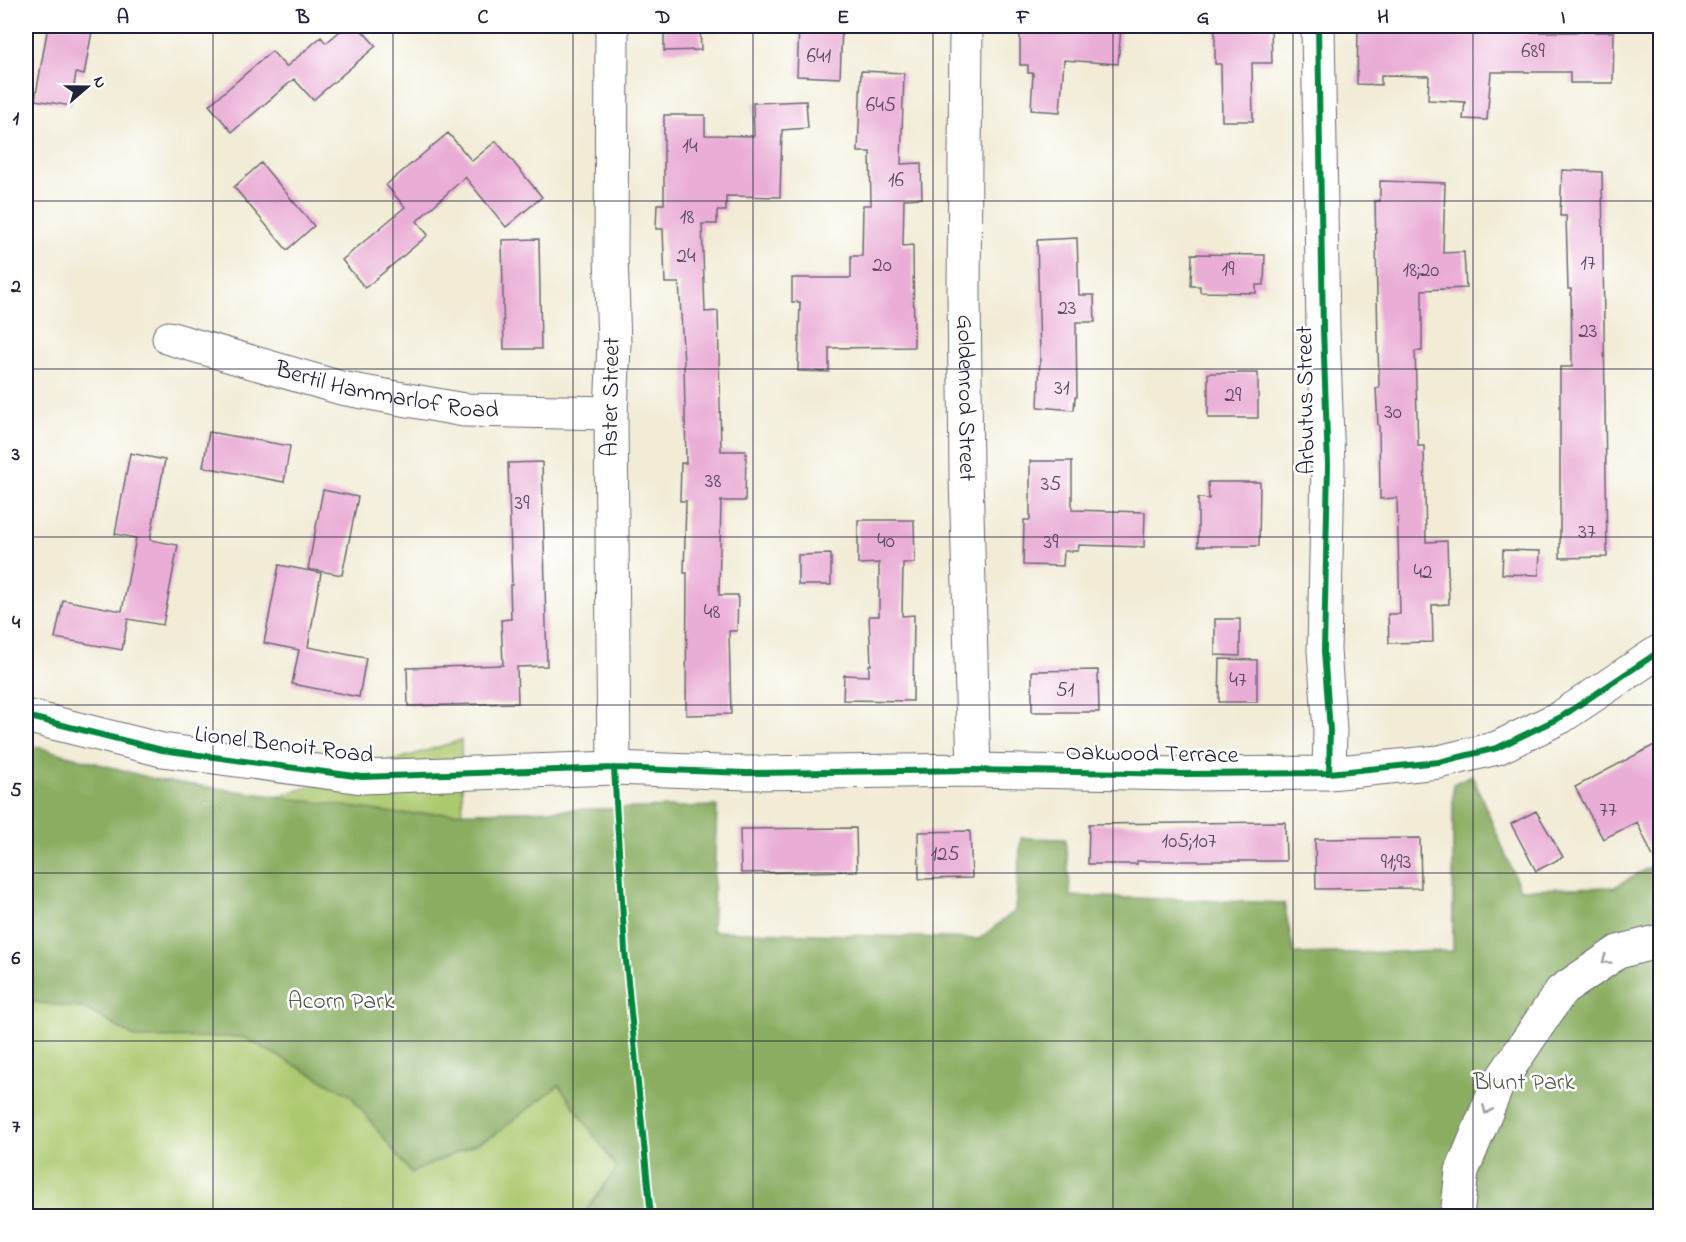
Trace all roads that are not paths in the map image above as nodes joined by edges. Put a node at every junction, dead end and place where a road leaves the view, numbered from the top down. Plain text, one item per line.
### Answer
1 (612, 26) edge
2 (966, 26) edge
3 (1318, 26) edge
4 (169, 338) dead end
5 (611, 413) junction
6 (1660, 651) edge
7 (26, 716) edge
8 (614, 768) junction
9 (974, 770) junction
10 (1329, 773) junction
11 (1660, 941) edge
12 (1457, 1216) edge

1 - 5 street, Aster Street
2 - 9 street, Goldenrod Street
3 - 10 street, Arbutus Street
4 - 5 street, Bertil Hammarlof Road
5 - 8 street, Aster Street
6 - 10 street, Oakwood Terrace
7 - 8 street, Lionel Benoit Road
8 - 9 street, Oakwood Terrace
9 - 10 street, Oakwood Terrace
11 -> 12 street

